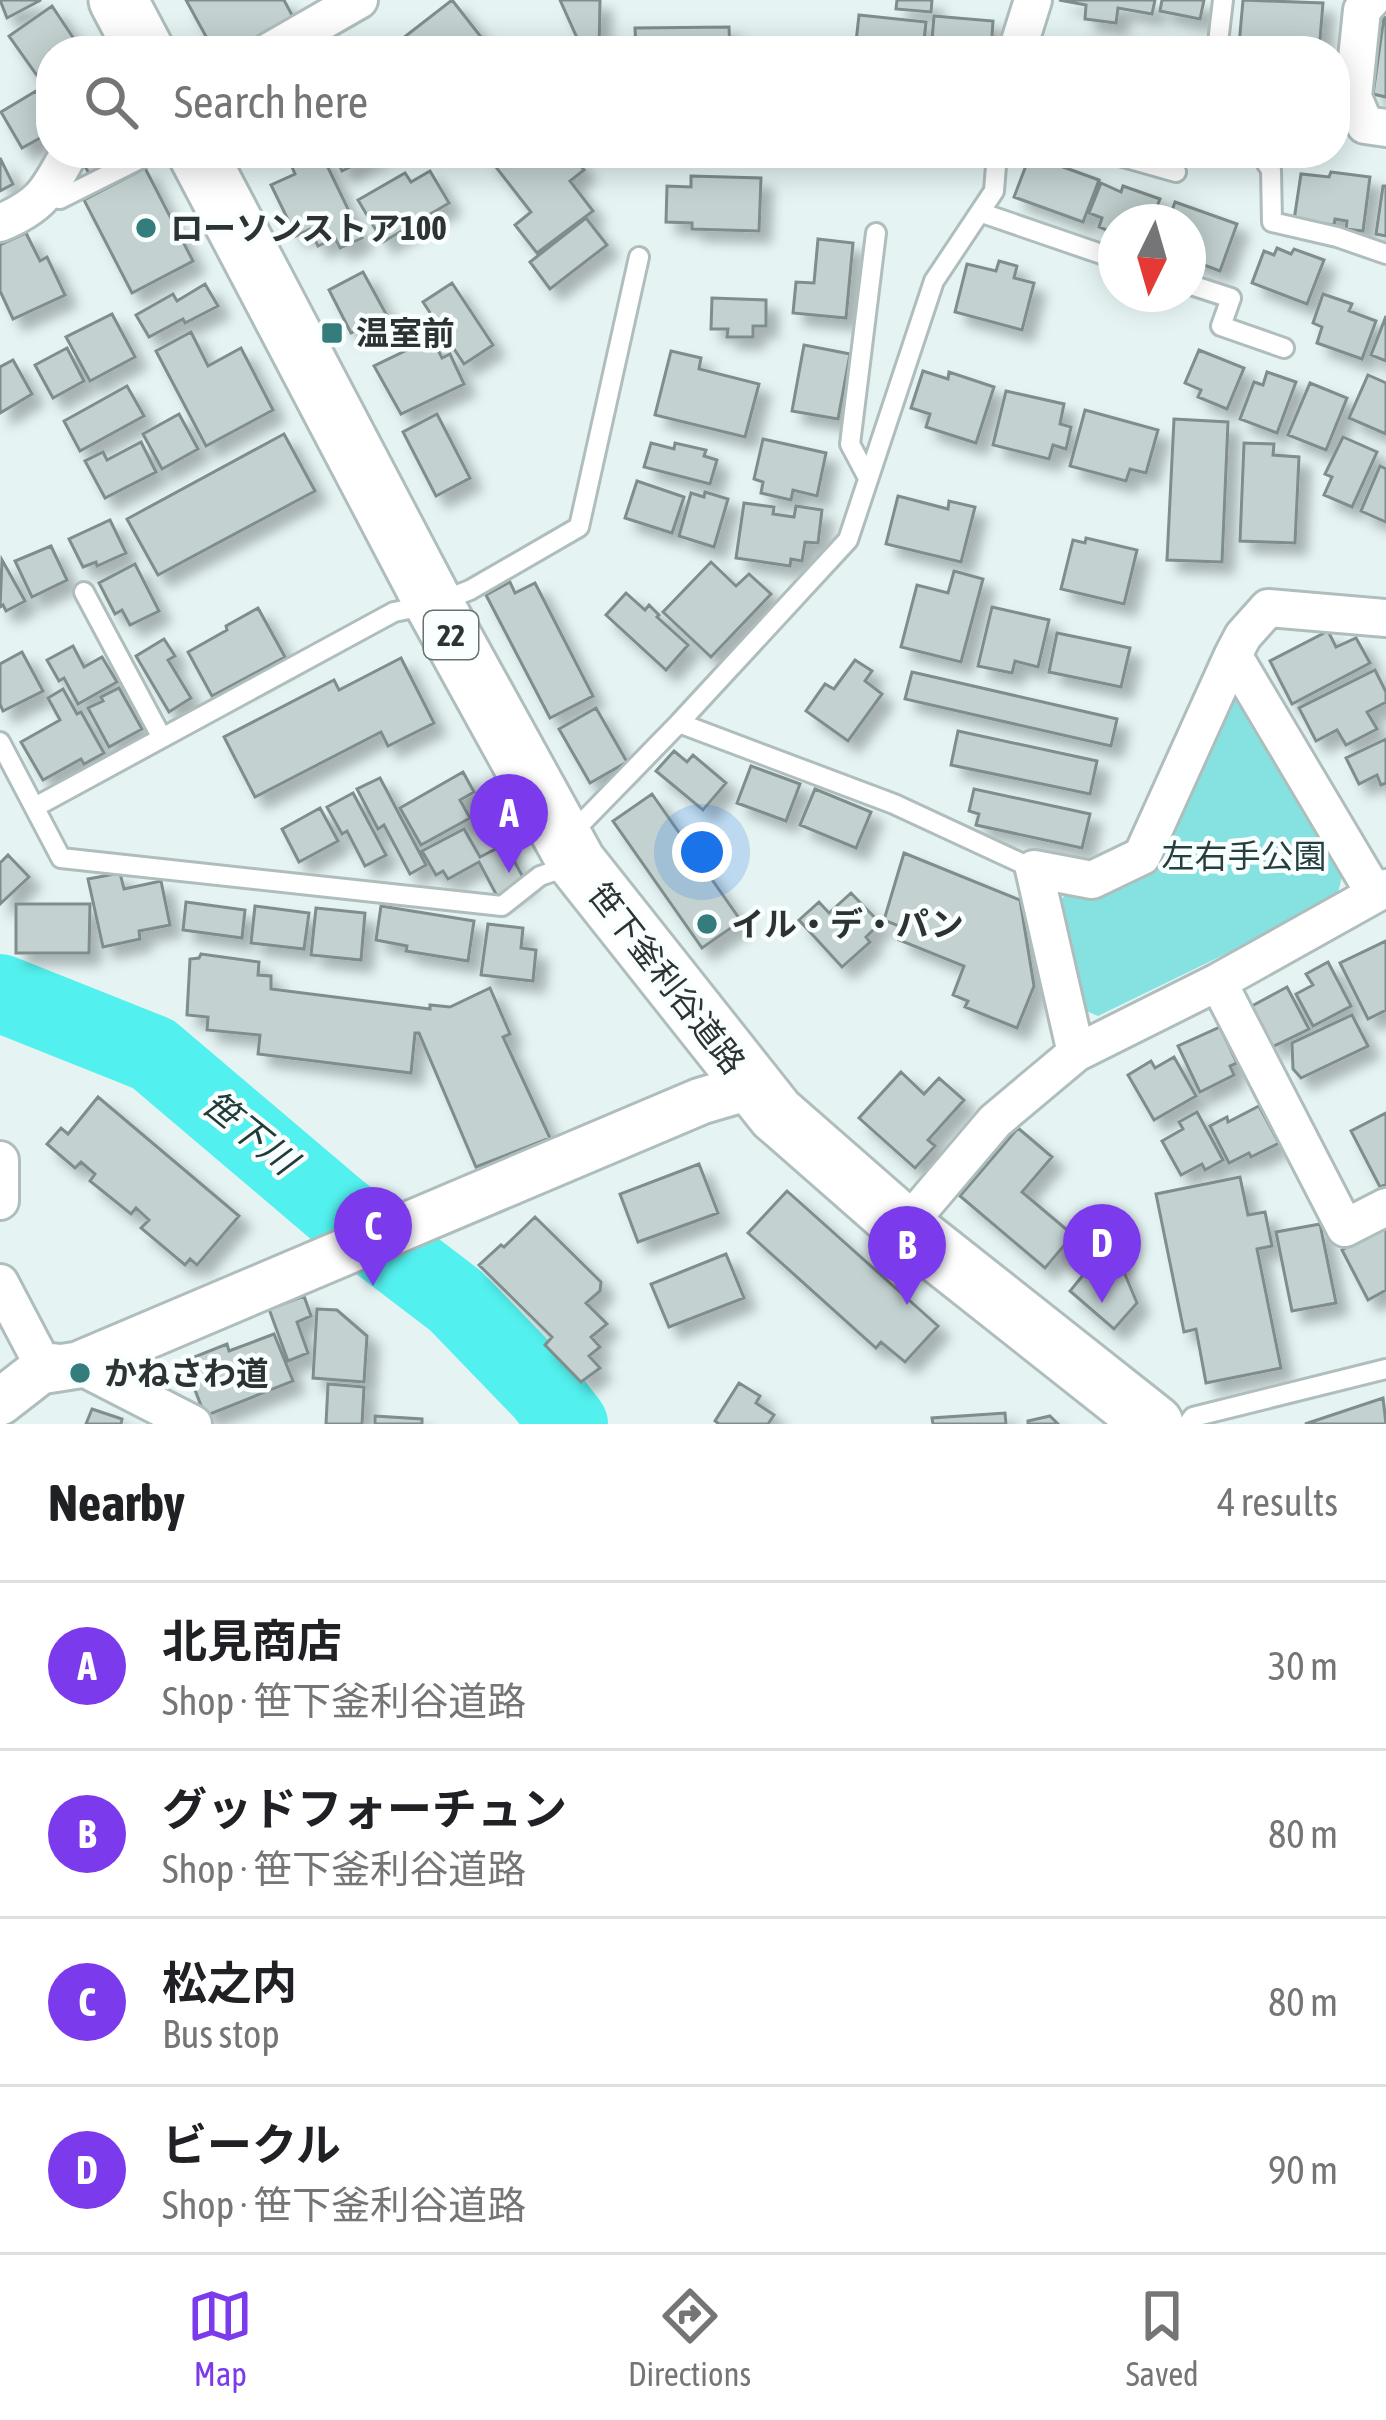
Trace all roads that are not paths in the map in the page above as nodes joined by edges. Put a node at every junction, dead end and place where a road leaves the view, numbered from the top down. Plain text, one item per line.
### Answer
1 (359, 0) edge
2 (1033, 0) edge
3 (1222, 0) edge
4 (1370, 0) edge
5 (296, 36) edge
6 (1022, 36) edge
7 (1218, 36) edge
8 (1386, 128) edge
9 (61, 168) edge
10 (122, 168) edge
11 (204, 168) edge
12 (996, 168) edge
13 (1162, 168) edge
14 (1270, 168) edge
15 (1176, 172) dead end
16 (45, 197) junction
17 (982, 213) junction
18 (0, 223) edge
19 (876, 233) dead end
20 (1098, 253) edge
21 (1386, 254) edge
22 (639, 256) dead end
23 (1206, 290) edge
24 (1284, 348) dead end
25 (868, 478) junction
26 (84, 592) dead end
27 (434, 604) junction
28 (1386, 618) edge
29 (1233, 655) junction
30 (679, 723) junction
31 (162, 738) junction
32 (0, 742) edge
33 (35, 807) junction
34 (570, 852) junction
35 (1034, 869) junction
36 (1380, 891) edge
37 (1218, 982) junction
38 (1076, 1053) junction
39 (752, 1086) junction
40 (0, 1160) edge
41 (0, 1201) edge
42 (1386, 1207) edge
43 (905, 1227) junction
44 (0, 1283) edge
45 (78, 1365) junction
46 (1386, 1369) edge
47 (0, 1402) edge
48 (193, 1424) edge
49 (1154, 1424) edge
50 (1188, 1424) edge

1 - 5 street
2 - 6 street
3 - 7 lane
4 - 8 street
9 - 16 street
10 - 16 lane
11 - 27 main road, 笹下釜利谷道路 / 22
12 - 17 lane
13 - 15 lane
14 - 21 lane
16 - 18 street
17 - 20 lane
17 - 25 lane
19 - 25 lane
22 - 27 lane
23 - 24 lane
25 - 30 lane
26 - 31 lane
27 - 31 lane
27 - 34 main road, 笹下釜利谷道路 / 22
28 - 29 street
29 - 35 street
29 - 36 street
30 - 34 lane
30 - 35 lane
31 - 33 lane
32 - 33 lane
33 - 34 lane
34 - 39 main road, 笹下釜利谷道路 / 22
35 - 38 street
36 - 37 street
37 - 38 street
37 - 42 street
38 - 43 street
39 - 43 main road, 笹下釜利谷道路 / 22
39 - 45 street
40 - 41 street
43 - 49 main road, 笹下釜利谷道路 / 22
44 - 45 street
45 - 47 street
45 - 48 street
46 - 50 lane

